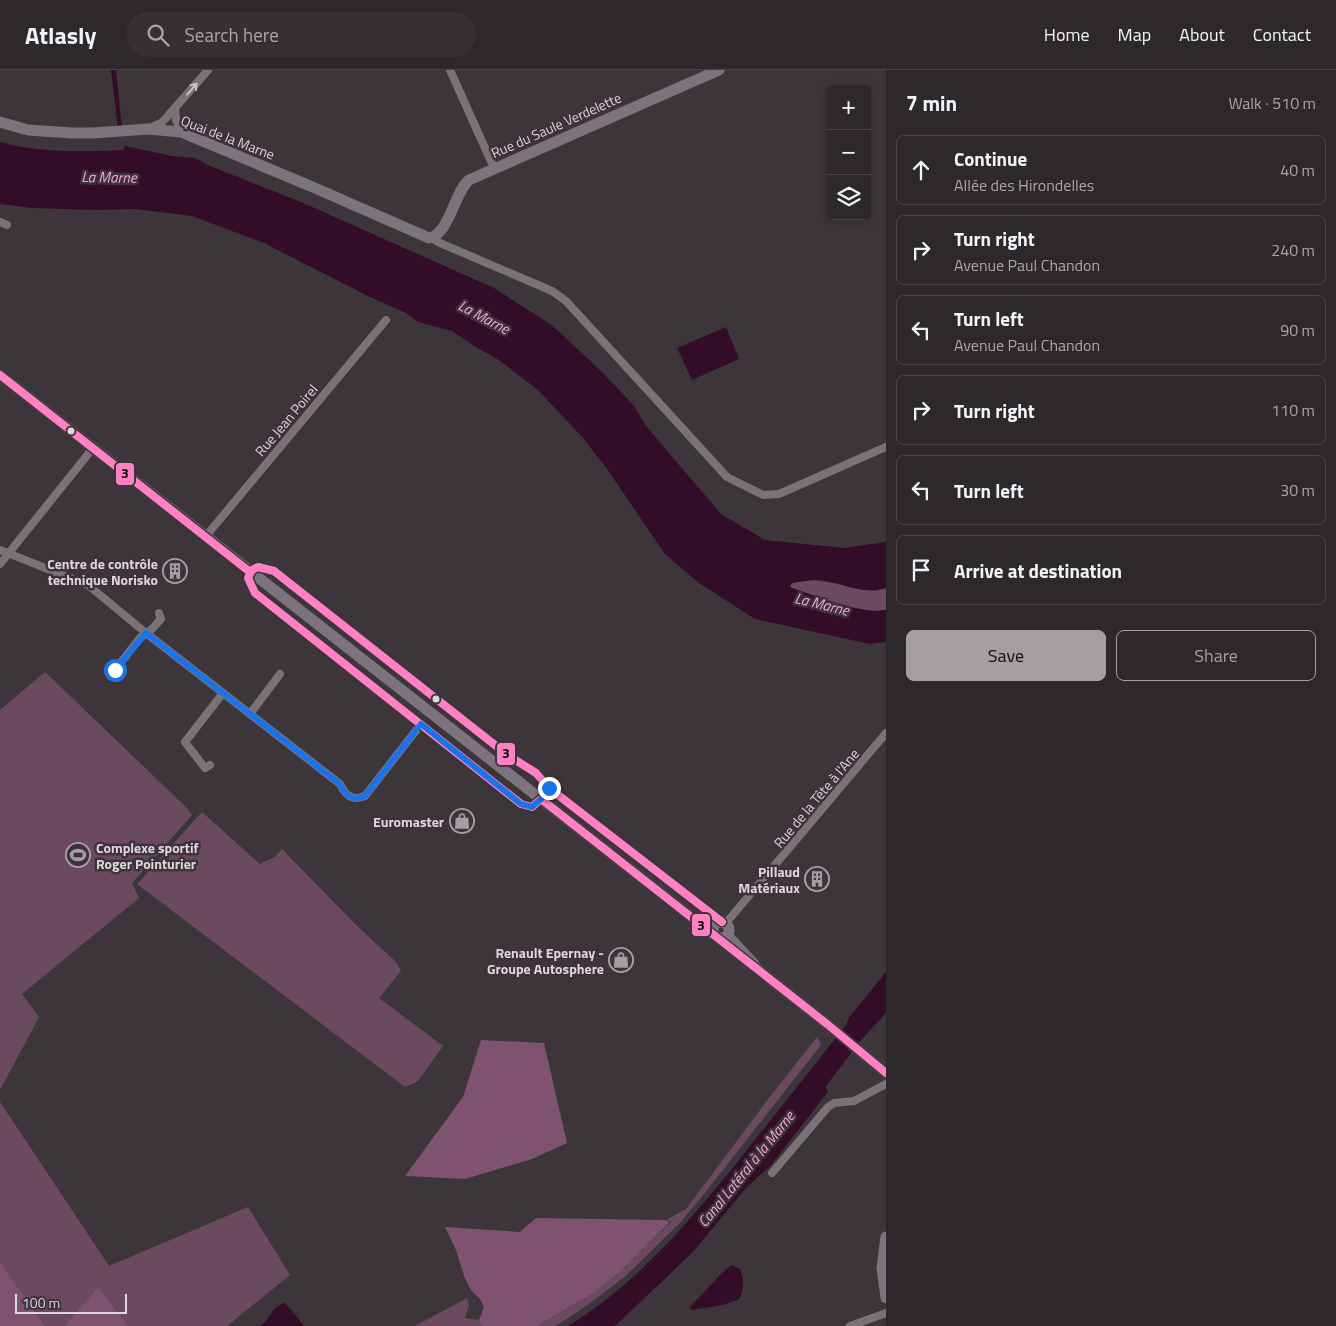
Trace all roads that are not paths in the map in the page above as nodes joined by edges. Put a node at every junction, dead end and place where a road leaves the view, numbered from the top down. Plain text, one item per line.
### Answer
1 (208, 70) edge
2 (450, 70) edge
3 (720, 70) edge
4 (175, 108) junction
5 (0, 122) edge
6 (148, 129) junction
7 (181, 132) junction
8 (494, 168) junction
9 (432, 238) junction
10 (386, 320) dead end
11 (0, 375) edge
12 (886, 447) edge
13 (93, 448) junction
14 (206, 536) junction
15 (0, 550) edge
16 (9, 554) junction
17 (0, 564) edge
18 (250, 572) junction
19 (159, 613) dead end
20 (146, 633) junction
21 (115, 670) dead end
22 (280, 674) dead end
23 (223, 693) junction
24 (250, 714) junction
25 (421, 724) junction
26 (886, 733) edge
27 (210, 765) dead end
28 (549, 788) junction
29 (541, 799) junction
30 (721, 929) junction
31 (880, 1069) edge
32 (886, 1084) edge
33 (772, 1173) dead end
34 (886, 1237) edge
35 (886, 1298) edge
36 (886, 1313) edge
37 (850, 1326) edge

4 -> 1 street
2 - 8 street
3 - 8 main road, Rue du Saule Verdelette
4 - 6 street
4 - 7 street
5 - 6 main road, Quai de la Marne
6 - 7 main road, Quai de la Marne
7 - 9 main road, Quai de la Marne
8 - 9 main road, Rue du Saule Verdelette
9 - 12 street
10 - 14 street, Rue Jean Poirel
11 - 13 main road
13 - 14 main road
13 - 16 street
14 - 18 main road
15 - 16 street
16 - 17 street
16 - 20 street
18 - 25 street
18 - 28 street
18 - 29 main road
19 - 20 street
20 - 21 street
20 - 23 street
22 - 24 street
23 - 24 street
23 - 27 street
24 - 25 street
25 - 29 street
26 - 30 street, Rue de la Tête à l'Ane
28 - 29 street
28 - 30 street
29 - 30 main road
30 - 31 main road
32 - 33 street
34 - 35 main road
36 - 37 street

